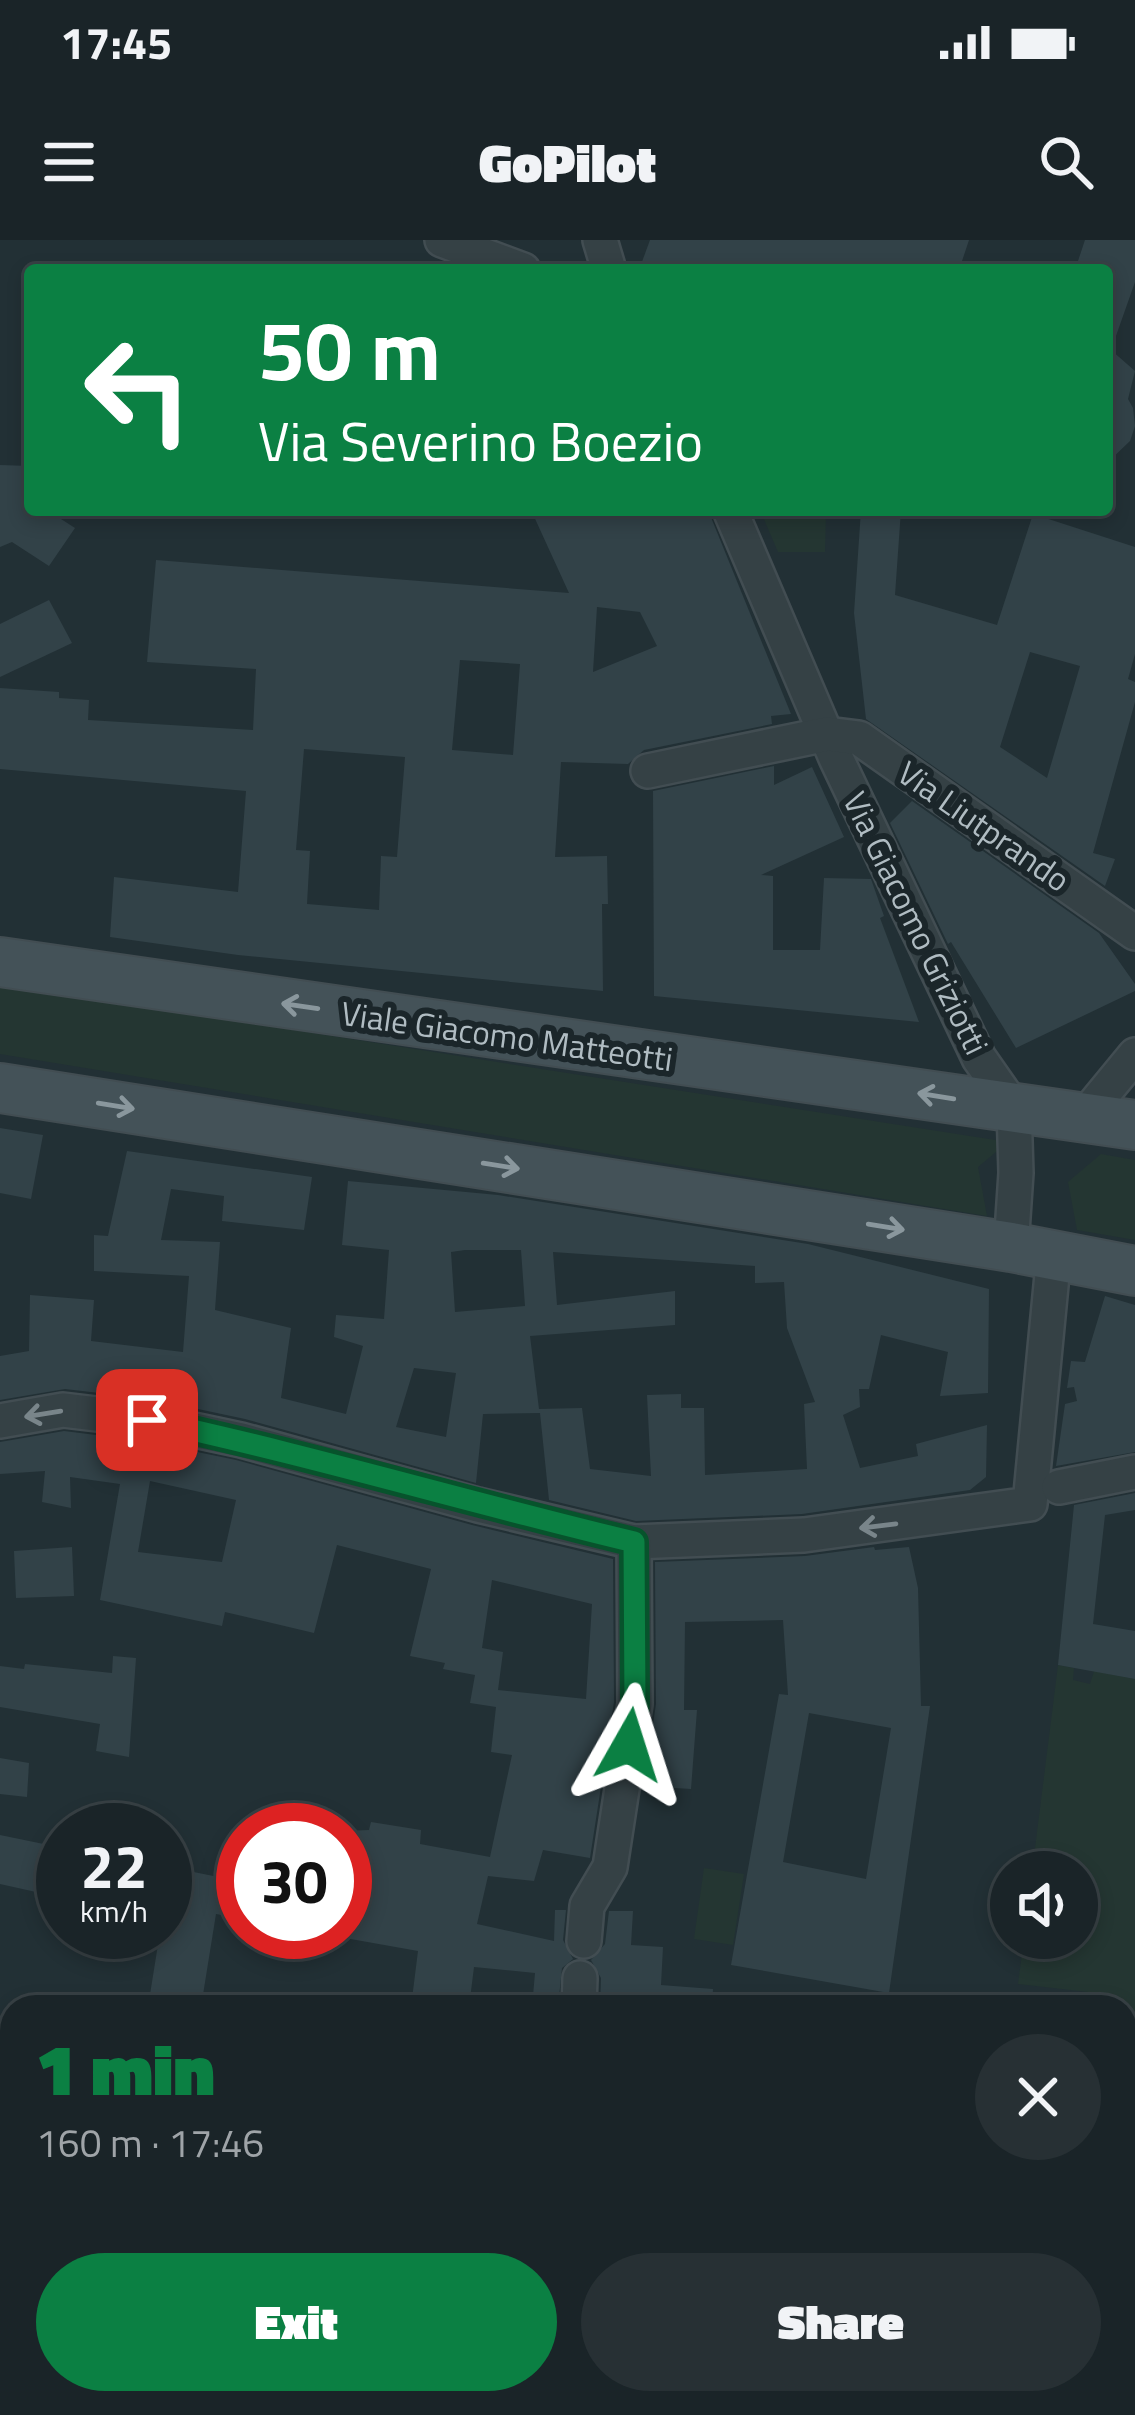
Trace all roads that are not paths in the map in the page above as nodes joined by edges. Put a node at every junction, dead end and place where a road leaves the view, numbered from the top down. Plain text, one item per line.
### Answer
1 (442, 240) edge
2 (508, 264) edge
3 (733, 516) edge
4 (826, 734) junction
5 (648, 772) dead end
6 (1135, 933) edge
7 (0, 962) edge
8 (1135, 1055) edge
9 (0, 1088) edge
10 (1014, 1108) junction
11 (1084, 1117) junction
12 (1135, 1125) edge
13 (1032, 1250) junction
14 (1135, 1271) edge
15 (0, 1421) edge
16 (1135, 1472) edge
17 (1059, 1487) dead end
18 (634, 1542) junction
19 (584, 1941) dead end

1 - 2 street
3 - 4 street, Via Giacomo Griziotti
4 - 5 street
4 - 6 street, Via Liutprando
4 - 10 street, Via Giacomo Griziotti
10 -> 7 street, Viale Giacomo Matteotti
8 - 11 street
9 -> 13 street
10 - 11 street, Viale Giacomo Matteotti
10 - 13 street
11 - 12 street, Viale Giacomo Matteotti
13 - 14 street
13 -> 18 street
18 -> 15 street
16 - 17 street
18 - 19 street

